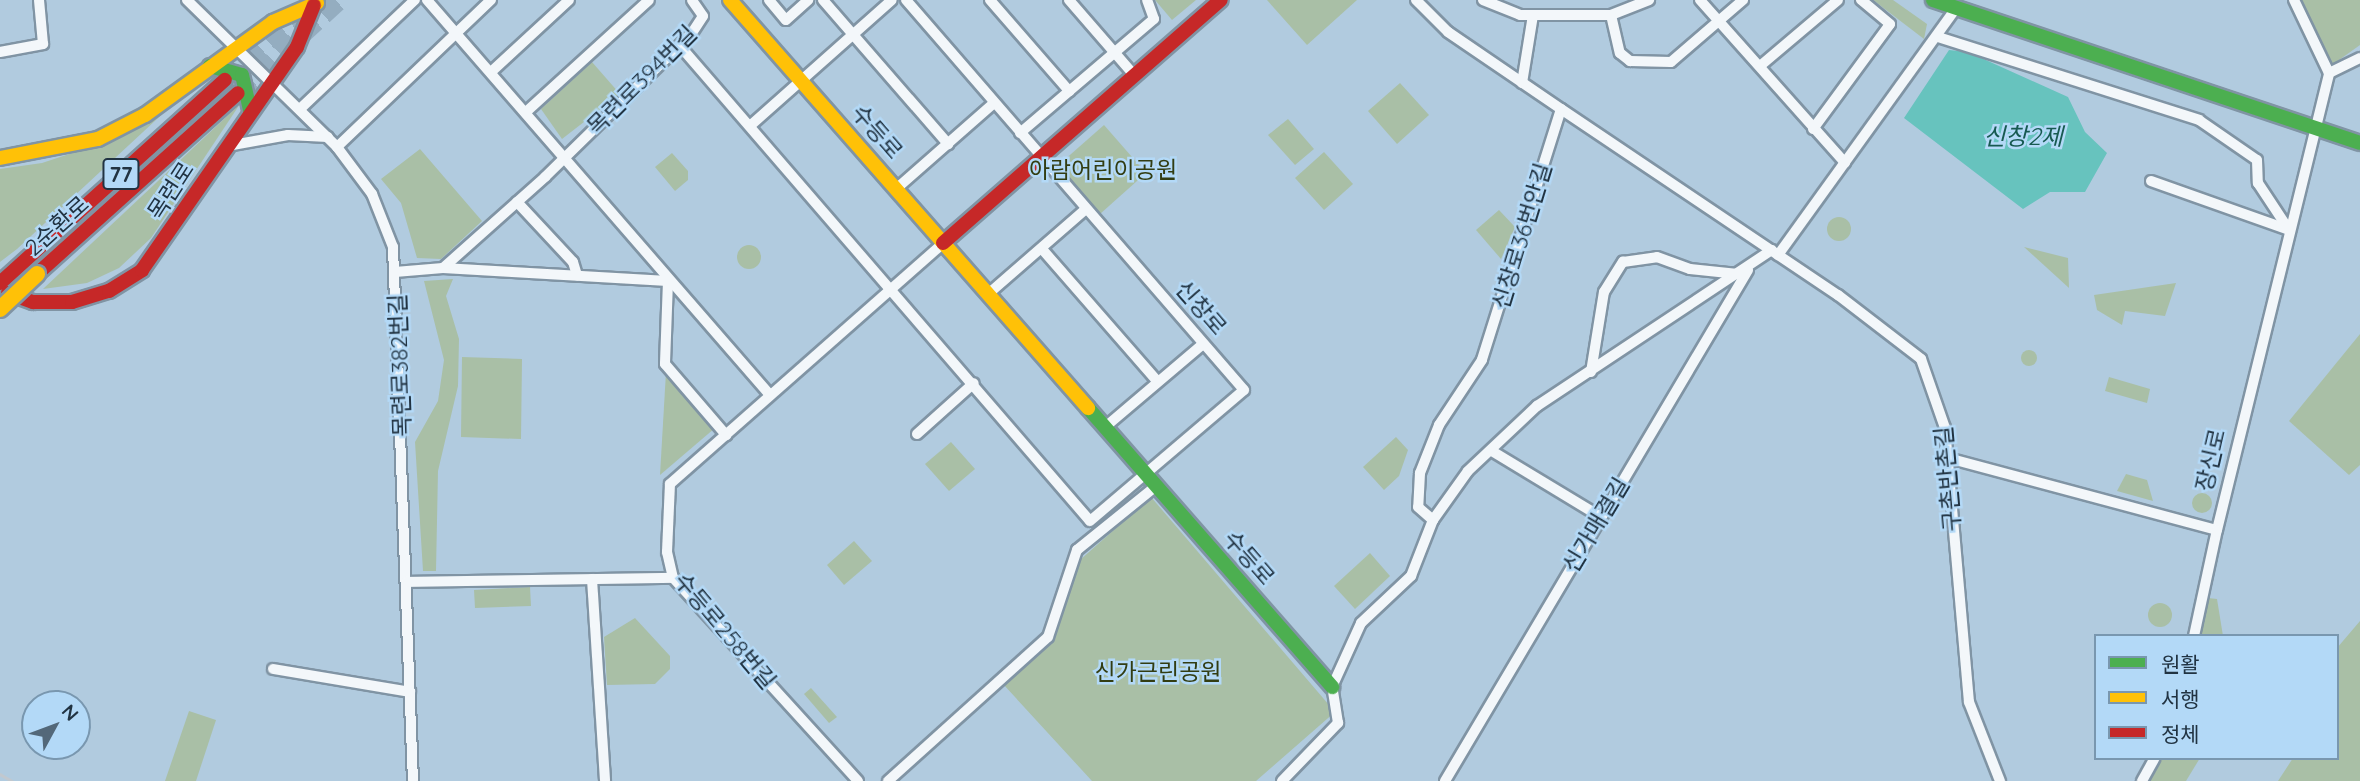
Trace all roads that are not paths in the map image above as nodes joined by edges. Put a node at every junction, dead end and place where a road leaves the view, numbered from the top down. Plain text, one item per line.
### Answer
1 (39, 0) edge
2 (187, 0) edge
3 (415, 0) edge
4 (427, 0) edge
5 (491, 0) edge
6 (569, 0) edge
7 (649, 0) edge
8 (692, 0) edge
9 (730, 0) edge
10 (769, 0) edge
11 (808, 0) edge
12 (822, 0) edge
13 (892, 0) edge
14 (906, 0) edge
15 (990, 0) edge
16 (1069, 0) edge
17 (1147, 0) edge
18 (1221, 0) edge
19 (1416, 0) edge
20 (1483, 0) edge
21 (1649, 0) edge
22 (1700, 0) edge
23 (1743, 0) edge
24 (1838, 0) edge
25 (1861, 0) edge
26 (1933, 0) edge
27 (2294, 0) edge
28 (317, 3) edge
29 (1956, 8) junction
30 (1533, 15) junction
31 (1611, 15) junction
32 (1718, 21) junction
33 (456, 32) junction
34 (853, 35) junction
35 (1938, 37) junction
36 (234, 46) junction
37 (680, 46) junction
38 (0, 52) edge
39 (1114, 53) junction
40 (2360, 58) edge
41 (210, 66) junction
42 (1760, 66) junction
43 (491, 72) junction
44 (2329, 73) junction
45 (1134, 75) junction
46 (225, 80) tunnel mouth
47 (801, 80) junction
48 (272, 81) junction
49 (1522, 83) junction
50 (1069, 91) junction
51 (238, 93) tunnel mouth
52 (994, 103) junction
53 (301, 108) junction
54 (1561, 109) junction
55 (250, 111) junction
56 (526, 112) junction
57 (751, 125) junction
58 (2313, 128) junction
59 (1813, 129) junction
60 (1020, 133) junction
61 (328, 137) junction
62 (2360, 143) edge
63 (948, 144) junction
64 (227, 146) junction
65 (337, 147) junction
66 (565, 157) junction
67 (0, 158) edge
68 (1041, 158) junction
69 (1845, 163) junction
70 (2151, 181) dead end
71 (896, 189) junction
72 (517, 202) junction
73 (1086, 209) junction
74 (2289, 230) junction
75 (943, 243) junction
76 (1042, 249) junction
77 (1775, 253) junction
78 (443, 268) junction
79 (395, 272) junction
80 (1743, 272) junction
81 (577, 275) junction
82 (668, 281) junction
83 (0, 283) edge
84 (892, 288) junction
85 (0, 289) edge
86 (987, 295) junction
87 (0, 309) edge
88 (1203, 344) junction
89 (1591, 372) junction
90 (1157, 381) junction
91 (974, 383) junction
92 (770, 395) junction
93 (1104, 428) junction
94 (917, 434) dead end
95 (726, 435) junction
96 (1492, 450) junction
97 (1948, 458) junction
98 (1151, 480) junction
99 (1601, 517) junction
100 (1433, 520) junction
101 (2217, 530) junction
102 (673, 578) junction
103 (592, 579) junction
104 (407, 582) junction
105 (2194, 634) edge
106 (273, 669) dead end
107 (1332, 687) junction
108 (410, 692) junction
109 (2154, 760) edge
110 (413, 781) edge
111 (604, 781) edge
112 (858, 781) edge
113 (888, 781) edge
114 (1282, 781) edge
115 (1445, 781) edge
116 (2000, 781) edge
117 (2142, 781) edge

1 - 38 street
2 - 36 street, 목련로382번길
3 - 53 street
4 - 33 street
5 - 33 street
6 - 43 street
7 - 56 street
8 - 37 street, 목련로394번길
9 - 47 main road, 수등로
10 - 11 street
12 - 34 street
13 - 34 street
14 - 52 street, 신창로
15 - 50 street
16 - 39 street
17 - 39 street
18 - 45 main road
19 - 49 street
20 - 30 street
21 - 31 street
22 - 32 street
23 - 32 street
24 - 42 street
25 - 59 street
26 - 29 main road
27 - 44 street
28 - 36 main road, 목련로
28 - 48 main road, 목련로
29 - 35 street, 신가매결길
29 - 58 main road
30 - 31 street
30 - 49 street
31 - 32 street
32 - 42 street
33 - 43 street
33 - 65 street
34 - 47 street
34 - 63 street
35 - 69 street, 신가매결길
35 - 74 street
36 - 41 main road, 목련로
36 - 48 street, 목련로382번길
37 - 57 street
37 - 66 street, 목련로394번길
39 - 45 street
39 - 50 street
40 - 44 street
41 - 55 main road
41 - 67 main road, 목련로
42 - 59 street
43 - 56 street
44 - 58 street, 장신로
45 - 68 main road
46 - 83 main road, 2순환로 / 77
47 - 57 street
47 - 71 main road, 수등로
48 - 53 street, 목련로382번길
48 - 55 main road, 목련로
49 - 54 street
50 - 60 street
51 - 87 main road, 2순환로 / 77, bridge
52 - 60 street, 신창로
52 - 63 street
53 - 61 street, 목련로382번길
54 - 77 street
54 - 100 street, 신창로36번안길
55 - 64 main road, 목련로
56 - 66 street
57 - 84 street
58 - 62 main road
58 - 74 street, 장신로
59 - 69 street
60 - 68 street, 신창로
61 - 64 street
61 - 65 street, 목련로382번길
63 - 71 street
64 - 85 main road, 목련로
65 - 79 street, 목련로382번길
66 - 72 street, 목련로394번길
66 - 82 street
68 - 73 street, 신창로
68 - 75 main road
69 - 77 street, 신가매결길
70 - 74 street
71 - 75 main road, 수등로
72 - 78 street, 목련로394번길
72 - 81 street
73 - 76 street
73 - 88 street, 신창로
74 - 101 street, 장신로
75 - 84 street, 수등로258번길
75 - 86 main road, 수등로
76 - 86 street
76 - 90 street
77 - 80 street, 신가매결길
77 - 97 street, 구촌반촌길
78 - 79 street
78 - 81 street
79 - 104 street, 목련로382번길
80 - 89 street, 신가매결길
80 - 89 street
80 - 99 street, 신가매결길
81 - 82 street
82 - 92 street
82 - 95 street
84 - 91 street
84 - 92 street, 수등로258번길
86 - 93 main road, 수등로
88 - 90 street
88 - 98 street, 신창로
89 - 96 street, 신가매결길
90 - 93 street
91 - 94 street
91 - 98 street
92 - 95 street, 수등로258번길
93 - 98 main road, 수등로
95 - 102 street, 수등로258번길
96 - 99 street
96 - 100 street, 신가매결길
97 - 101 street
97 - 116 street, 구촌반촌길
98 - 107 main road, 수등로
98 - 113 street
99 - 115 street, 신가매결길
100 - 107 street, 신가매결길
101 - 105 street, 장신로
102 - 103 street
102 - 112 street, 수등로258번길
103 - 104 street
103 - 111 street
104 - 108 street, 목련로382번길
106 - 108 street
107 - 114 street
108 - 110 street, 목련로382번길
109 - 117 street

